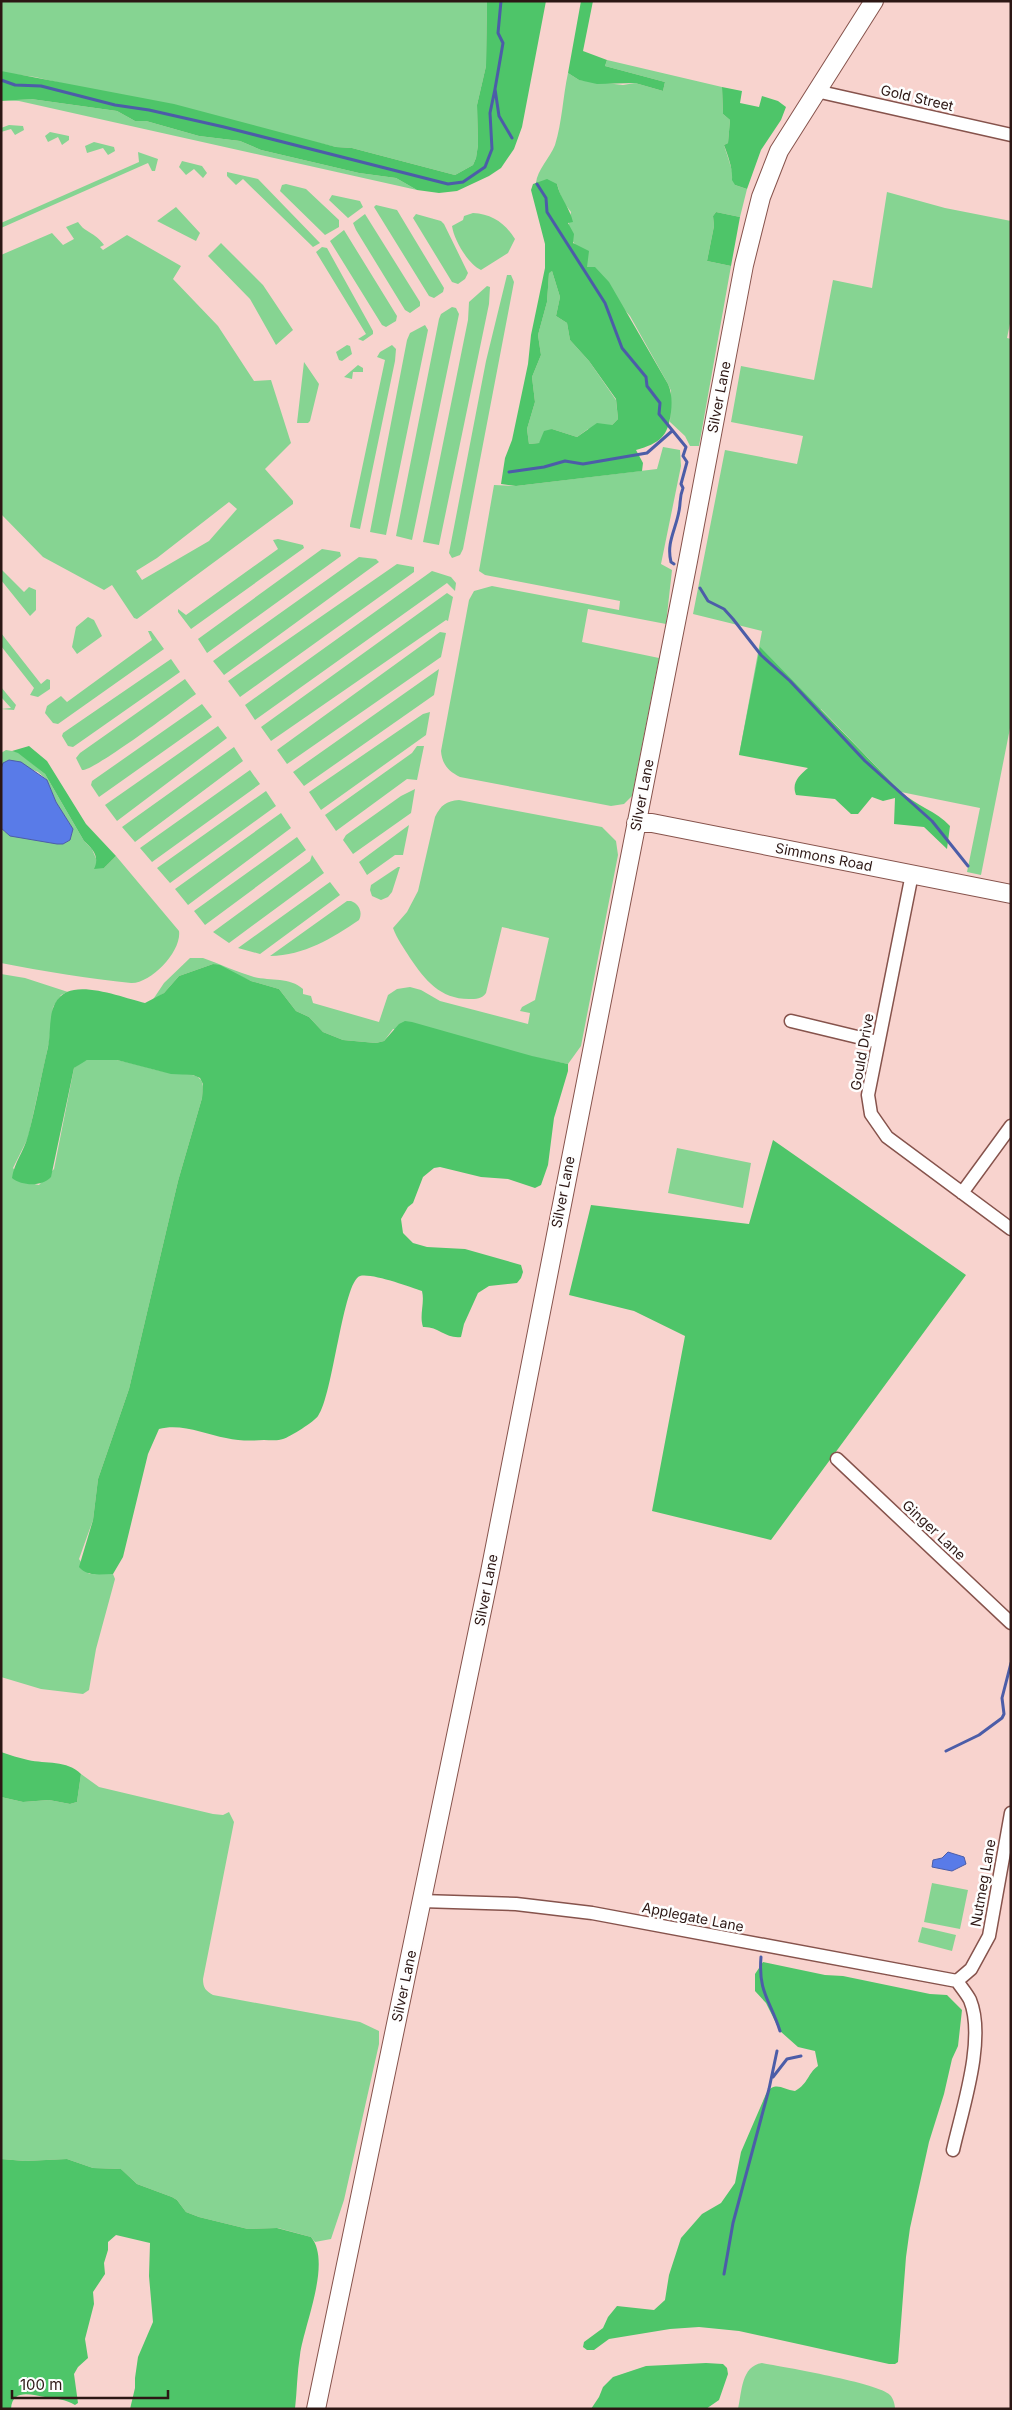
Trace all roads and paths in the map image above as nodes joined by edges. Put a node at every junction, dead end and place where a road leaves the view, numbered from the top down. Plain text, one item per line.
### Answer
1 (874, 1) edge
2 (816, 91) junction
3 (1011, 135) edge
4 (636, 823) junction
5 (912, 874) junction
6 (1011, 894) edge
7 (791, 1021) dead end
8 (878, 1042) junction
9 (1011, 1126) edge
10 (962, 1193) junction
11 (1011, 1229) edge
12 (837, 1459) dead end
13 (1011, 1623) edge
14 (1011, 1813) edge
15 (421, 1901) junction
16 (957, 1981) junction
17 (953, 2150) dead end
18 (316, 2409) edge

1 - 2 main road, Silver Lane
2 - 3 street, Gold Street
2 - 4 main road, Silver Lane
4 - 5 main road, Simmons Road
4 - 15 main road, Silver Lane
5 - 6 main road, Simmons Road
5 - 8 street, Gould Drive
7 - 8 street
8 - 10 street, Gould Drive
9 - 10 street
10 - 11 street, Gould Drive
12 - 13 street, Ginger Lane
14 - 16 street, Nutmeg Lane
15 - 16 street, Applegate Lane
15 - 18 main road, Silver Lane
16 - 17 street

